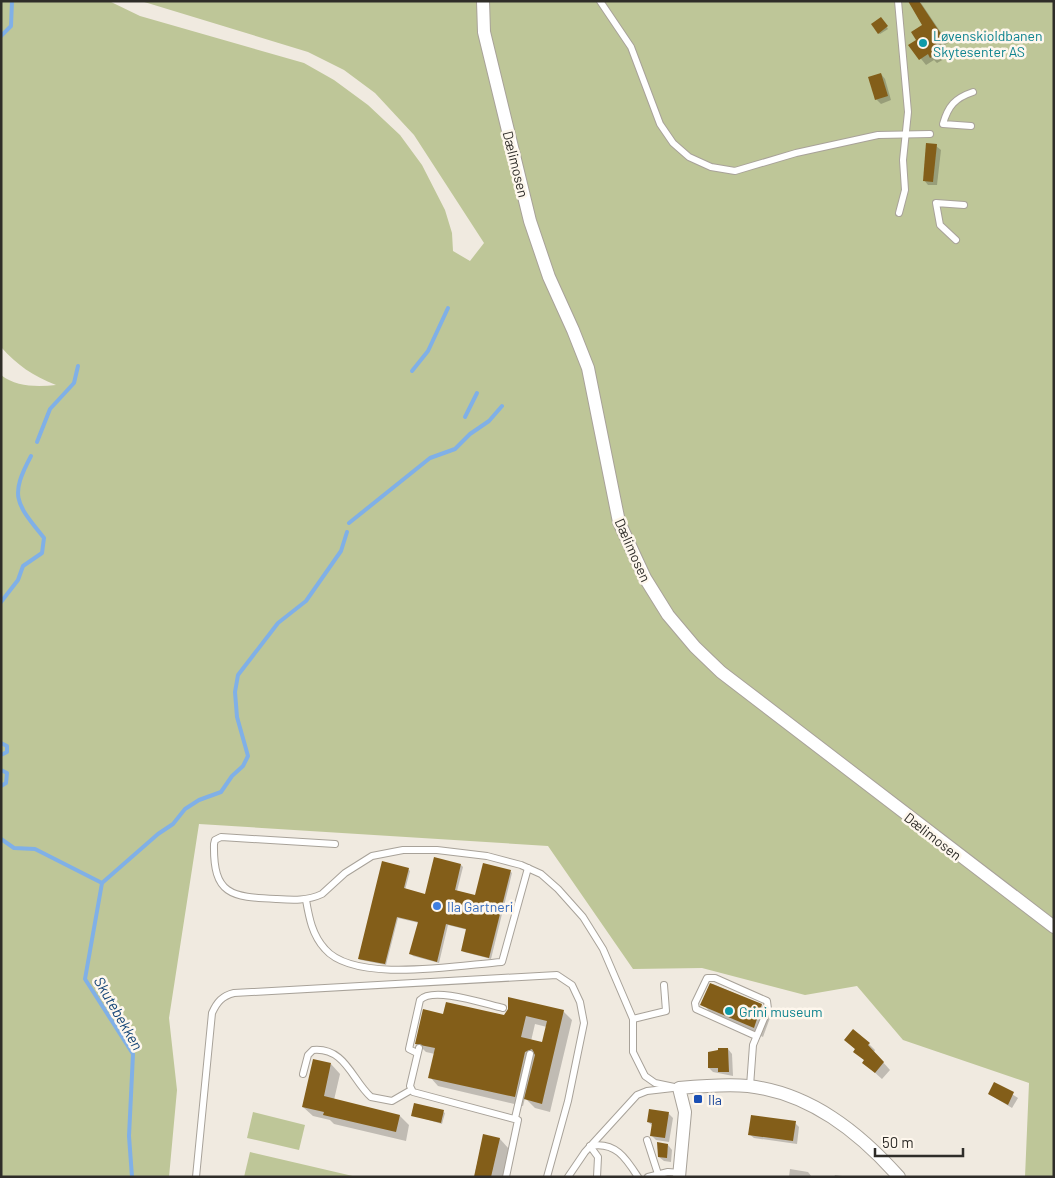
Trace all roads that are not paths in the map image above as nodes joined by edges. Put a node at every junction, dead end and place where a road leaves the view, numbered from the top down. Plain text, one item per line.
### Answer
1 (483, 1) edge
2 (600, 1) edge
3 (898, 1) edge
4 (973, 92) dead end
5 (971, 126) dead end
6 (906, 134) junction
7 (930, 134) dead end
8 (964, 205) dead end
9 (900, 213) dead end
10 (956, 240) dead end
11 (335, 844) dead end
12 (528, 868) junction
13 (306, 900) junction
14 (1054, 927) edge
15 (664, 985) dead end
16 (503, 1008) dead end
17 (633, 1019) junction
18 (756, 1036) junction
19 (530, 1054) dead end
20 (303, 1074) dead end
21 (750, 1086) junction
22 (679, 1088) junction
23 (411, 1090) junction
24 (515, 1118) junction
25 (647, 1140) dead end
26 (590, 1146) junction
27 (658, 1174) junction
28 (679, 1175) edge
29 (196, 1177) edge
30 (506, 1177) edge
31 (547, 1177) edge
32 (568, 1177) edge
33 (597, 1177) edge
34 (638, 1177) edge
35 (648, 1177) edge
36 (899, 1177) edge

1 - 14 street, Dælimosen
2 - 6 lane
3 - 6 lane
4 - 5 lane
6 - 7 lane
6 - 9 lane
8 - 10 lane
11 - 13 lane
12 - 13 lane
12 - 13 lane
12 - 17 lane
15 - 17 lane
16 - 23 lane
17 - 22 lane
18 - 18 lane
18 - 21 lane
19 - 24 lane
20 - 23 lane
21 - 22 street
21 - 36 street
22 - 26 lane
22 - 28 street
23 - 24 lane
24 - 30 lane
25 - 27 lane
26 - 32 lane
26 - 33 lane
26 - 34 lane
27 - 28 lane
27 - 35 lane
29 - 31 lane

